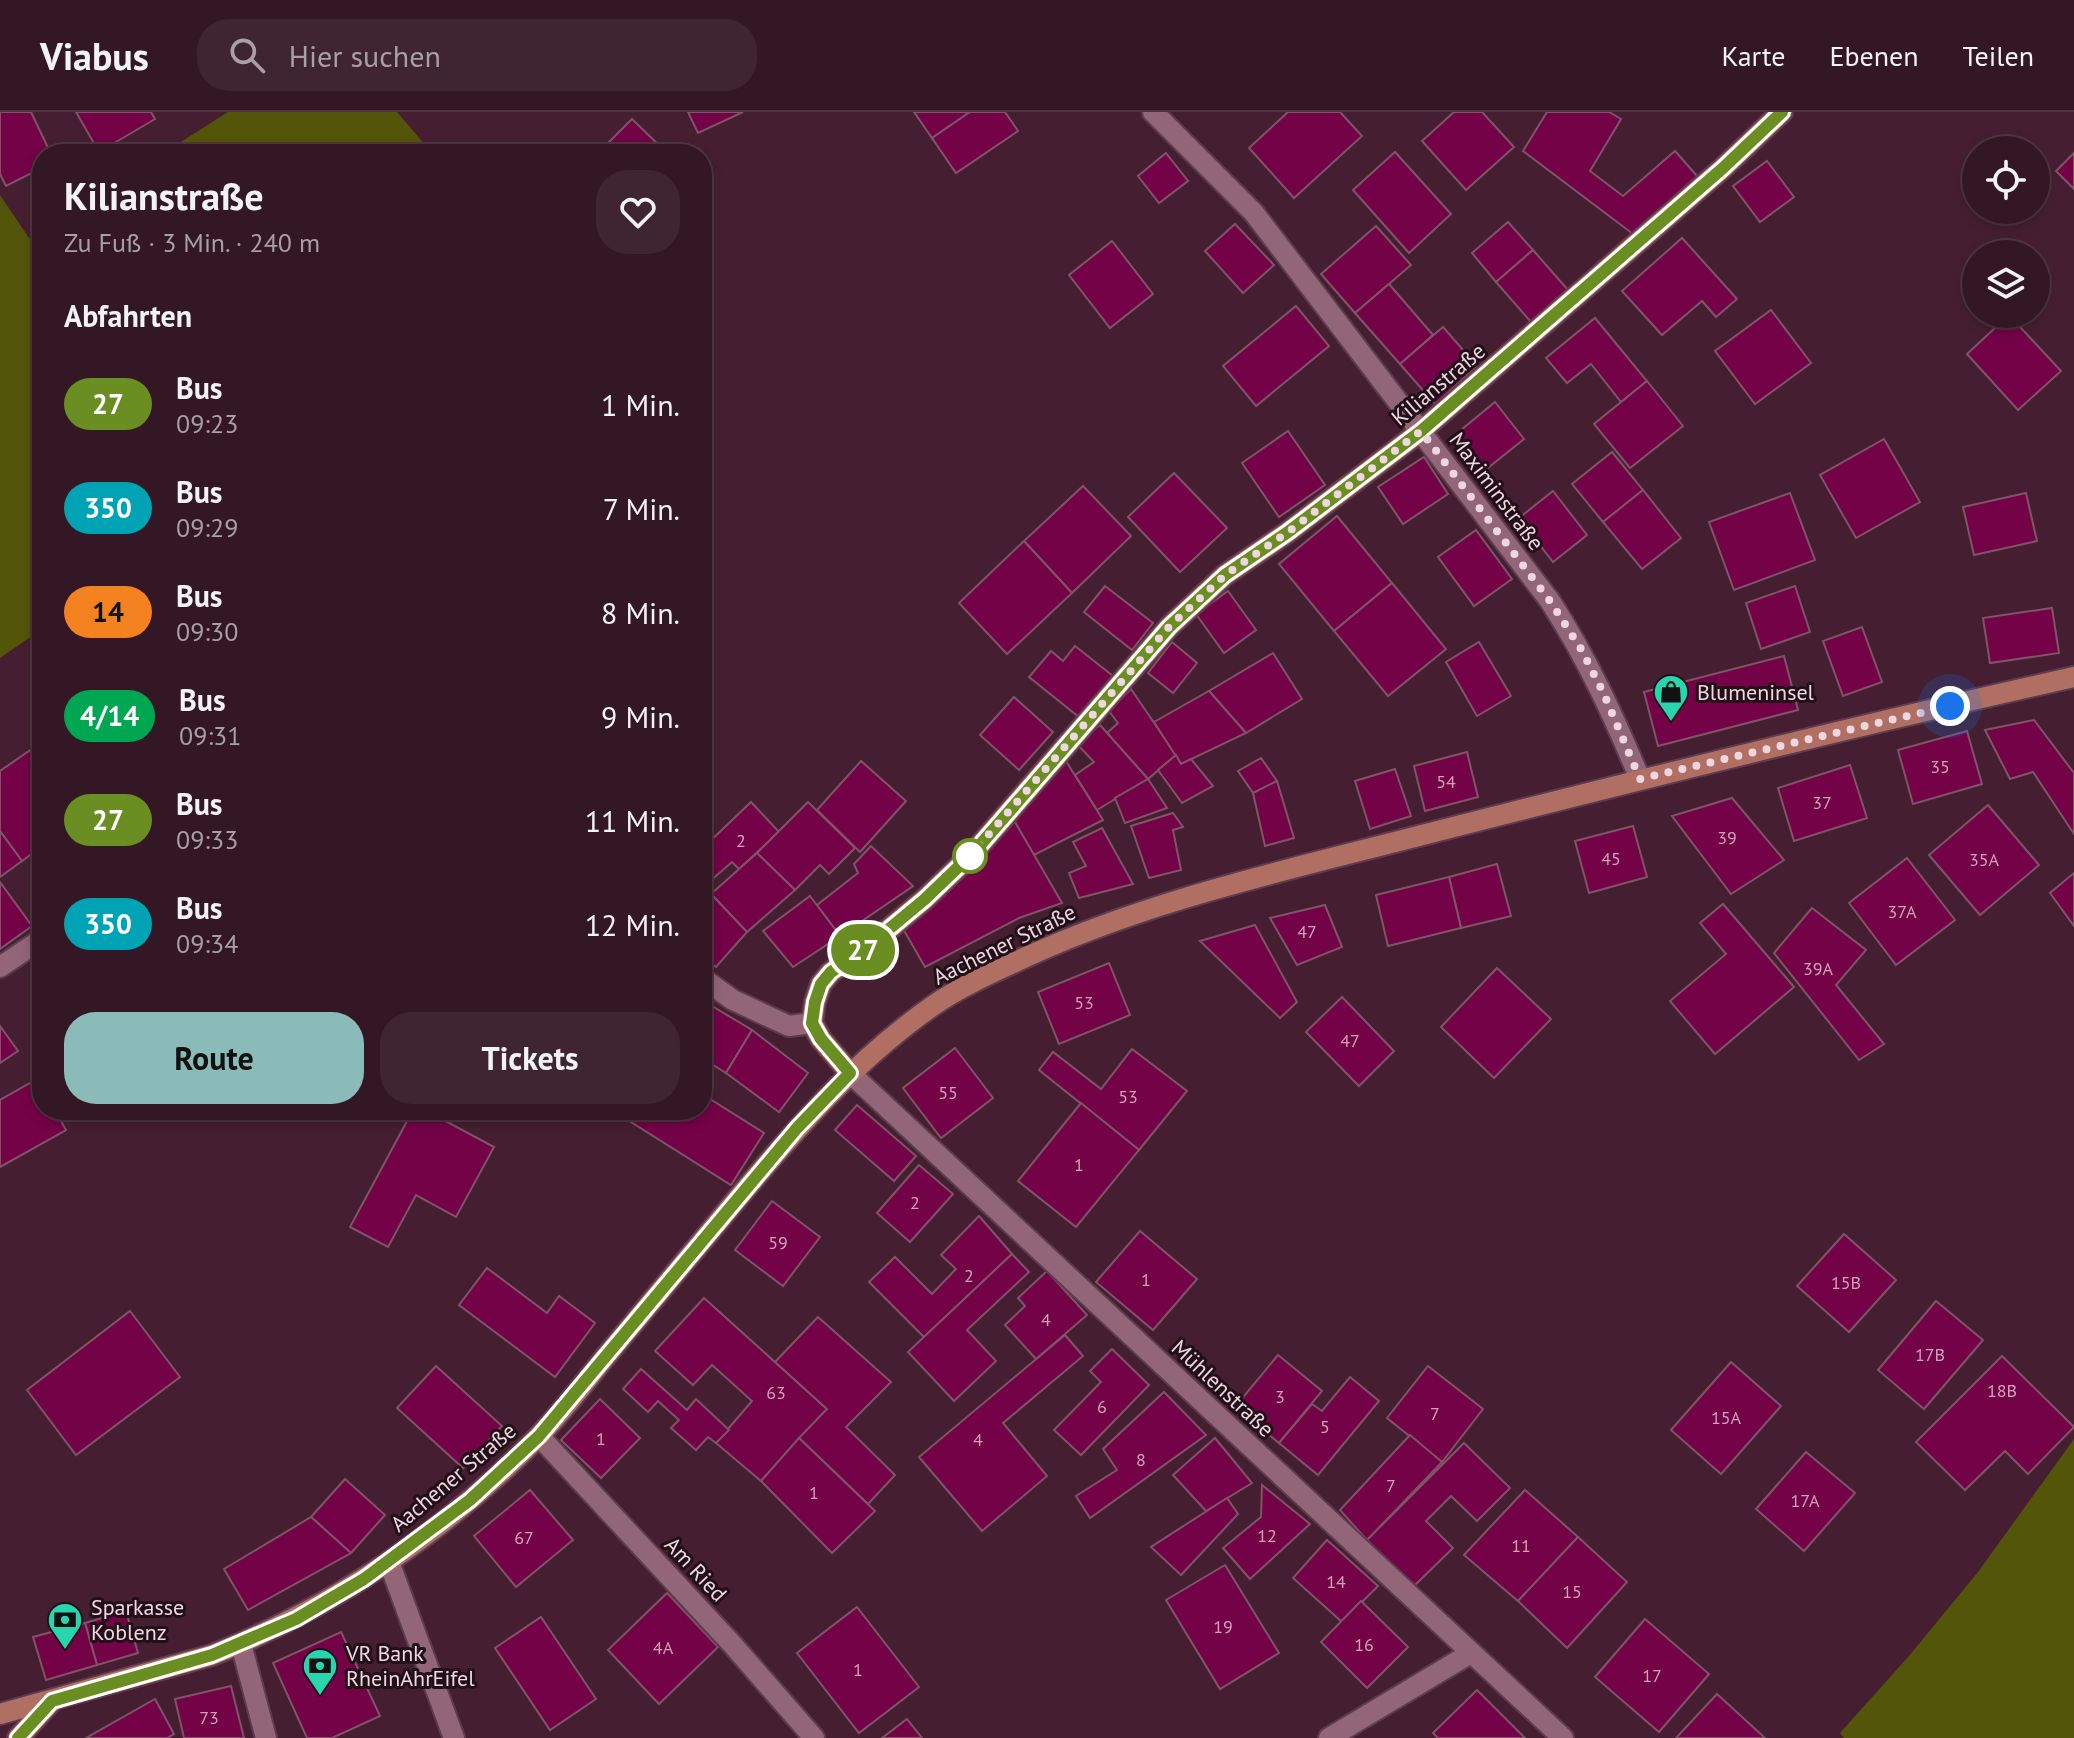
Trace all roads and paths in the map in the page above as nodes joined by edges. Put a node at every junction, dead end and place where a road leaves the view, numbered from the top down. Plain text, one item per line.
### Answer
1 (1153, 112) edge
2 (1782, 112) edge
3 (1421, 431) junction
4 (2074, 677) edge
5 (1640, 779) junction
6 (32, 946) edge
7 (0, 967) edge
8 (712, 985) edge
9 (812, 1023) junction
10 (850, 1073) junction
11 (539, 1436) junction
12 (389, 1562) junction
13 (241, 1644) junction
14 (1471, 1653) junction
15 (52, 1701) junction
16 (0, 1714) edge
17 (18, 1738) edge
18 (266, 1738) edge
19 (454, 1738) edge
20 (814, 1738) edge
21 (1329, 1738) edge
22 (1563, 1738) edge

1 - 3 street, Maximinstraße
2 - 3 main road, Kilianstraße
3 - 5 street, Maximinstraße
3 - 9 main road, Kilianstraße
4 - 5 main road, Aachener Straße
5 - 10 main road, Aachener Straße
6 - 7 street
8 - 9 street
9 - 10 main road
10 - 11 main road, Aachener Straße
10 - 14 street, Mühlenstraße
11 - 12 main road, Aachener Straße
11 - 20 street, Am Ried
12 - 13 main road, Aachener Straße
12 - 19 street
13 - 15 main road, Aachener Straße
13 - 18 street
14 - 21 street
14 - 22 street, Mühlenstraße
15 - 16 main road, Aachener Straße
15 - 17 main road

